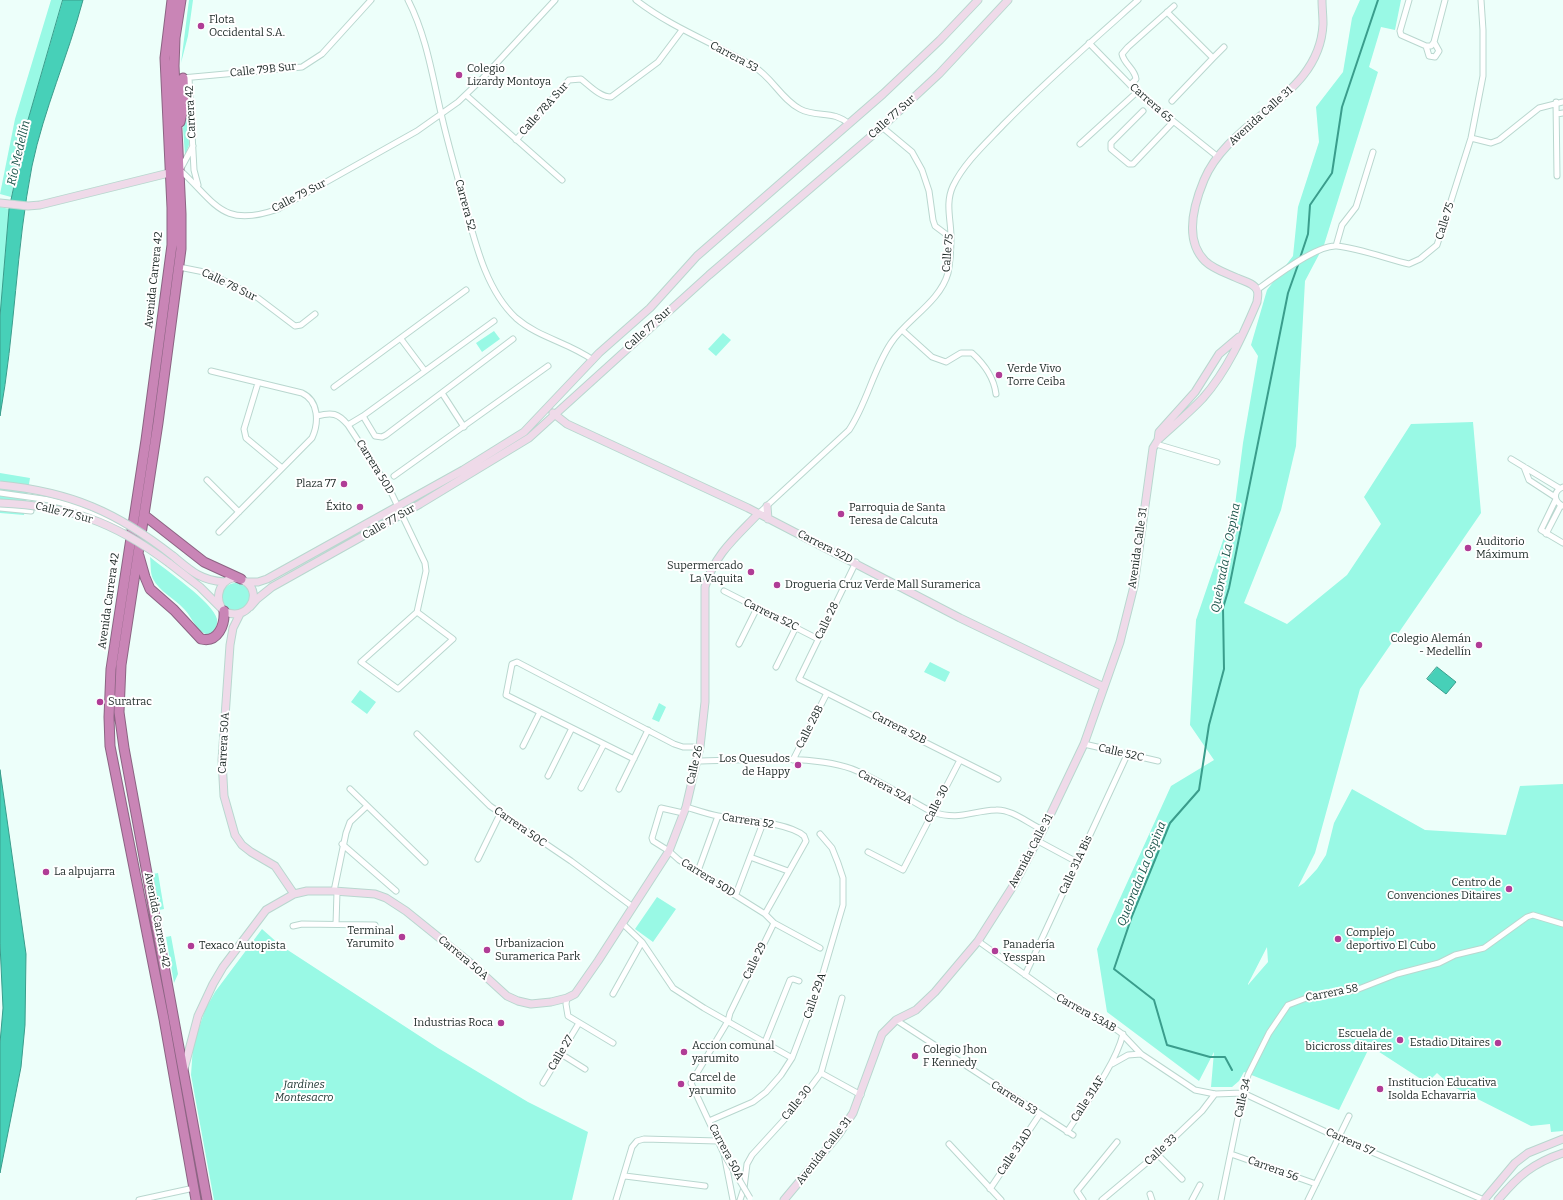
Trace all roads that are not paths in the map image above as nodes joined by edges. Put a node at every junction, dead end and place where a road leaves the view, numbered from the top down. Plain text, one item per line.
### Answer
1 (172, 0) edge
2 (181, 0) edge
3 (371, 0) edge
4 (408, 0) edge
5 (555, 0) edge
6 (636, 0) edge
7 (978, 0) edge
8 (1008, 0) edge
9 (1138, 0) edge
10 (1322, 0) edge
11 (1409, 0) edge
12 (1445, 0) edge
13 (1481, 0) edge
14 (1174, 6) dead end
15 (1167, 12) junction
16 (682, 30) junction
17 (1434, 42) junction
18 (1089, 43) junction
19 (1224, 46) dead end
20 (1426, 46) junction
21 (1213, 58) junction
22 (182, 78) junction
23 (1130, 85) junction
24 (176, 92) junction
25 (1137, 92) junction
26 (466, 95) junction
27 (1172, 101) dead end
28 (1556, 102) junction
29 (1563, 102) edge
30 (1142, 111) dead end
31 (1563, 113) edge
32 (441, 114) junction
33 (1557, 114) junction
34 (1173, 122) junction
35 (849, 124) junction
36 (168, 127) junction
37 (882, 127) junction
38 (178, 133) junction
39 (1471, 138) junction
40 (516, 140) junction
41 (1080, 144) dead end
42 (193, 146) junction
43 (1373, 152) dead end
44 (1218, 157) junction
45 (175, 171) junction
46 (1557, 176) dead end
47 (562, 180) dead end
48 (199, 188) junction
49 (2, 203) edge
50 (951, 238) junction
51 (1336, 246) junction
52 (179, 267) junction
53 (466, 290) dead end
54 (1257, 290) junction
55 (315, 314) dead end
56 (494, 321) dead end
57 (902, 330) junction
58 (1241, 335) junction
59 (401, 339) junction
60 (513, 339) dead end
61 (1224, 349) junction
62 (1230, 358) junction
63 (593, 360) junction
64 (548, 366) dead end
65 (211, 371) dead end
66 (425, 371) junction
67 (258, 383) junction
68 (334, 388) dead end
69 (442, 393) junction
70 (996, 394) dead end
71 (548, 409) junction
72 (555, 415) junction
73 (317, 416) junction
74 (363, 416) junction
75 (348, 425) junction
76 (464, 427) junction
77 (1157, 442) junction
78 (1511, 459) dead end
79 (1217, 462) dead end
80 (1524, 467) junction
81 (282, 468) junction
82 (394, 476) dead end
83 (207, 480) dead end
84 (0, 482) edge
85 (0, 485) edge
86 (1554, 485) junction
87 (13, 487) junction
88 (1561, 488) edge
89 (0, 493) edge
90 (1549, 493) junction
91 (1556, 498) junction
92 (0, 502) edge
93 (1562, 505) edge
94 (398, 506) junction
95 (767, 506) junction
96 (0, 508) edge
97 (748, 508) junction
98 (31, 511) dead end
99 (239, 512) junction
100 (402, 514) junction
101 (758, 514) junction
102 (144, 515) junction
103 (768, 519) junction
104 (750, 523) junction
105 (131, 530) junction
106 (219, 532) dead end
107 (1546, 534) junction
108 (1563, 544) edge
109 (138, 551) junction
110 (170, 560) junction
111 (856, 562) junction
112 (243, 581) junction
113 (224, 582) junction
114 (724, 591) dead end
115 (250, 607) junction
116 (757, 608) junction
117 (223, 609) junction
118 (417, 612) junction
119 (240, 614) junction
120 (796, 627) junction
121 (818, 638) junction
122 (740, 644) dead end
123 (776, 667) dead end
124 (799, 679) joint
125 (1104, 686) junction
126 (827, 693) junction
127 (540, 712) junction
128 (572, 728) junction
129 (648, 730) junction
130 (417, 734) dead end
131 (604, 744) junction
132 (1084, 744) junction
133 (523, 746) dead end
134 (700, 747) junction
135 (1127, 755) junction
136 (634, 759) junction
137 (793, 760) junction
138 (960, 760) junction
139 (696, 761) junction
140 (1158, 762) dead end
141 (548, 776) dead end
142 (998, 779) dead end
143 (581, 788) dead end
144 (350, 789) dead end
145 (619, 789) dead end
146 (368, 806) junction
147 (684, 810) junction
148 (932, 812) junction
149 (500, 814) junction
150 (718, 816) junction
151 (763, 823) junction
152 (1043, 830) junction
153 (820, 834) dead end
154 (653, 841) joint
155 (1038, 842) junction
156 (342, 844) junction
157 (669, 851) junction
158 (868, 852) dead end
159 (750, 857) junction
160 (478, 859) dead end
161 (425, 862) dead end
162 (1077, 862) junction
163 (698, 871) junction
164 (788, 871) junction
165 (396, 891) dead end
166 (336, 892) junction
167 (294, 894) junction
168 (736, 894) junction
169 (633, 907) junction
170 (765, 914) junction
171 (622, 923) junction
172 (774, 923) junction
173 (336, 924) junction
174 (1563, 924) edge
175 (375, 925) dead end
176 (293, 926) dead end
177 (978, 941) junction
178 (642, 942) junction
179 (820, 948) dead end
180 (1025, 975) junction
181 (155, 976) junction
182 (799, 981) dead end
183 (613, 994) dead end
184 (567, 998) junction
185 (842, 998) dead end
186 (171, 1002) junction
187 (1288, 1005) joint
188 (896, 1020) junction
189 (728, 1021) junction
190 (579, 1023) junction
191 (1123, 1034) junction
192 (765, 1042) junction
193 (613, 1043) dead end
194 (560, 1054) junction
195 (1141, 1054) junction
196 (792, 1058) junction
197 (1110, 1065) junction
198 (585, 1069) dead end
199 (184, 1073) junction
200 (821, 1073) junction
201 (543, 1083) dead end
202 (691, 1083) joint
203 (1201, 1092) junction
204 (1243, 1093) junction
205 (1215, 1094) junction
206 (861, 1095) junction
207 (1210, 1102) junction
208 (1040, 1114) junction
209 (1349, 1116) dead end
210 (709, 1121) junction
211 (1067, 1132) junction
212 (1072, 1135) dead end
213 (1339, 1138) junction
214 (1563, 1140) edge
215 (718, 1141) junction
216 (1117, 1142) dead end
217 (949, 1144) dead end
218 (1563, 1153) edge
219 (724, 1154) junction
220 (1157, 1154) junction
221 (1231, 1154) junction
222 (625, 1176) junction
223 (1182, 1179) dead end
224 (1316, 1184) junction
225 (1200, 1185) dead end
226 (705, 1186) dead end
227 (194, 1188) junction
228 (990, 1189) junction
229 (1150, 1194) dead end
230 (1110, 1197) edge
231 (750, 1199) edge
232 (139, 1200) edge
233 (196, 1200) edge
234 (208, 1200) edge
235 (616, 1200) edge
236 (733, 1200) edge
237 (740, 1200) edge
238 (784, 1200) edge
239 (1001, 1200) edge
240 (1082, 1200) edge
241 (1102, 1200) edge
242 (1152, 1200) edge
243 (1192, 1200) edge
244 (1221, 1200) edge
245 (1308, 1200) edge
246 (1484, 1200) edge
247 (1498, 1200) edge

1 - 36 highway, Avenida Carrera 42
2 - 22 highway, Avenida Carrera 42
3 - 22 street, Calle 79B Sur
4 - 32 street, Carrera 52
5 - 26 street, Calle 79 Sur
6 - 16 street, Carrera 53
7 - 35 street, Calle 77 Sur
8 - 37 street, Calle 77 Sur
9 - 18 street, Calle 75
10 - 44 street, Avenida Calle 31
11 - 20 street
12 - 17 street
13 - 39 street, Calle 75
14 - 15 street
15 - 21 street
15 - 23 street
16 - 35 street, Carrera 53
16 - 40 street, Calle 78A Sur
17 - 20 street
17 - 20 street
18 - 23 street, Carrera 65
18 - 50 street, Calle 75
19 - 21 street
21 - 27 street
22 - 24 highway, Avenida Carrera 42
22 - 38 highway
22 - 42 street, Carrera 42
23 - 25 street, Carrera 65
24 - 36 highway
24 - 38 highway, Avenida Carrera 42
25 - 34 street, Carrera 65
25 - 41 street
26 - 32 street, Calle 79 Sur
26 - 40 street
28 - 29 street
28 - 33 street
28 - 39 street
30 - 34 street
31 - 33 street
32 - 48 street, Calle 79 Sur
32 - 63 street, Carrera 52
33 - 46 street
34 - 44 street, Carrera 65
35 - 63 street, Calle 77 Sur
36 - 45 highway, Avenida Carrera 42
37 - 50 street
37 - 72 street, Calle 77 Sur
38 - 45 highway, Avenida Carrera 42
39 - 51 street, Calle 75
40 - 47 street
42 - 45 street, Carrera 42
42 - 48 street, Carrera 42
43 - 51 street
44 - 54 street, Avenida Calle 31
45 - 48 street, Calle 79 Sur
45 - 49 street
45 - 52 highway, Avenida Carrera 42
45 - 105 highway, Avenida Carrera 42
50 - 57 street, Calle 75
51 - 54 street
52 - 55 street, Calle 78 Sur
52 - 102 highway, Avenida Carrera 42
53 - 59 street
54 - 58 street, Avenida Calle 31
56 - 66 street
57 - 70 street
57 - 95 street, Calle 75
58 - 61 street, Avenida Calle 31
58 - 62 street, Avenida Calle 31
59 - 66 street
59 - 68 street
60 - 69 street
61 - 62 street
61 - 77 street, Avenida Calle 31
62 - 77 street, Avenida Calle 31
63 - 71 street, Calle 77 Sur
64 - 76 street
65 - 67 street
66 - 74 street
67 - 73 street
67 - 81 street
69 - 74 street
69 - 76 street
71 - 72 street, Carrera 52D
71 - 94 street, Calle 77 Sur
72 - 97 street, Carrera 52D
72 - 100 street, Calle 77 Sur
73 - 75 street, Carrera 50D
73 - 81 street
74 - 75 street
75 - 94 street, Carrera 50D
76 - 82 street
77 - 79 street
77 - 125 street, Avenida Calle 31
78 - 80 street
80 - 86 street
80 - 90 street
81 - 99 street
83 - 99 street
84 - 87 street, bridge
85 - 87 street, Calle 77 Sur, bridge
86 - 88 street
86 - 90 street
87 - 110 street, Calle 77 Sur, bridge
88 - 91 street
89 - 105 street, Calle 77 Sur
90 - 91 street
91 - 93 street
91 - 107 street
92 - 110 street, Calle 77 Sur, bridge
93 - 107 street
94 - 100 street, Carrera 50D
94 - 112 street, Calle 77 Sur
95 - 101 street, Calle 75
95 - 103 street
96 - 98 street
97 - 101 street, Carrera 52D
97 - 104 street
99 - 106 street
100 - 115 street, Calle 77 Sur
100 - 118 street, Carrera 50D
101 - 103 street, Carrera 52D
101 - 104 street, Calle 26
102 - 109 highway, Avenida Carrera 42
102 - 112 highway
103 - 111 street, Carrera 52D
104 - 134 street, Calle 26
105 - 181 highway, Avenida Carrera 42
107 - 108 street
109 - 117 highway
109 - 186 highway, Avenida Carrera 42
110 - 113 street, Calle 77 Sur
110 - 117 street, Calle 77 Sur
111 - 121 street, Calle 28
111 - 125 street, Carrera 52D
112 - 113 street
112 - 115 street
113 - 117 street
114 - 116 street, Carrera 52C
115 - 119 street
116 - 120 street, Carrera 52C
116 - 122 street
117 - 119 street
118 - 118 street
119 - 167 street, Carrera 50A
120 - 121 street, Carrera 52C
120 - 123 street
121 - 124 street, Calle 28
124 - 126 street, Carrera 52B
125 - 132 street, Avenida Calle 31
126 - 137 street, Calle 28B
126 - 138 street, Carrera 52B
127 - 128 street
127 - 129 street
127 - 133 street
128 - 131 street
128 - 141 street
129 - 134 street
129 - 136 street
130 - 149 street, Carrera 50C
131 - 136 street
131 - 143 street
132 - 135 street, Calle 52C
132 - 152 street, Avenida Calle 31
134 - 139 street, Calle 26
135 - 140 street, Calle 52C
135 - 162 street, Calle 31A Bis
136 - 145 street
137 - 139 street, Carrera 52A
137 - 148 street, Carrera 52A
138 - 142 street, Carrera 52B
138 - 148 street, Calle 30
139 - 147 street, Calle 26
144 - 146 street
146 - 156 street
146 - 161 street
147 - 150 street, Carrera 52
147 - 154 street, Carrera 52
147 - 157 street, Calle 26
148 - 152 street, Carrera 52A
148 - 158 street, Calle 30
149 - 160 street
149 - 169 street, Carrera 50C
150 - 151 street, Carrera 52
150 - 163 street
151 - 159 street
151 - 164 street, Carrera 52
152 - 155 street, Avenida Calle 31
153 - 196 street, Calle 29A
154 - 157 street, Carrera 50D
155 - 162 street
155 - 177 street, Avenida Calle 31
156 - 165 street
156 - 166 street
157 - 163 street, Carrera 50D
157 - 169 street, Calle 26
159 - 164 street
159 - 168 street
162 - 180 street, Calle 31A Bis
163 - 168 street, Carrera 50D
164 - 170 street
166 - 167 street, Carrera 50A
166 - 173 street
166 - 184 street, Carrera 50A
167 - 199 street, Carrera 50A
168 - 170 street, Carrera 50D
169 - 171 street, Calle 26
170 - 172 street
171 - 178 street
171 - 184 street, Calle 26
172 - 179 street
172 - 189 street, Calle 29
173 - 175 street
173 - 176 street
174 - 187 street, Carrera 58
177 - 180 street, Carrera 53AB
177 - 188 street, Avenida Calle 31
178 - 183 street
178 - 189 street
180 - 191 street, Carrera 53AB
181 - 186 highway
181 - 227 highway, Avenida Carrera 42
182 - 192 street
184 - 190 street
185 - 200 street, Calle 30
186 - 199 highway, Avenida Carrera 42
187 - 204 street, Calle 34
188 - 206 street, Avenida Calle 31
188 - 208 street, Carrera 53
189 - 192 street
189 - 202 street, Calle 29
190 - 193 street
190 - 194 street, Calle 27
191 - 195 street, Carrera 53AB
191 - 197 street, Calle 31AF
192 - 196 street
194 - 198 street
194 - 201 street, Calle 27
195 - 197 street, Calle 31AF
195 - 203 street, Carrera 53AB
196 - 210 street, Calle 29A
197 - 211 street, Calle 31AF
199 - 234 highway, Avenida Carrera 42
200 - 206 street
200 - 237 street, Calle 30
202 - 210 street, Carrera 50A
203 - 205 street, Carrera 53AB
203 - 207 street
204 - 205 street, Carrera 57
204 - 213 street, Carrera 57
204 - 221 street, Calle 34
205 - 207 street, Calle 33
206 - 238 street, Avenida Calle 31
207 - 220 street, Calle 33
208 - 211 street, Carrera 53
208 - 228 street, Calle 31AD
209 - 213 street
210 - 215 street, Carrera 50A
211 - 212 street, Carrera 53
213 - 224 street
213 - 246 street, Carrera 57
214 - 246 street
215 - 219 street, Carrera 50A
215 - 222 street
216 - 240 street
217 - 228 street
218 - 247 street
219 - 231 street, Carrera 50A, bridge
219 - 236 street
220 - 223 street
220 - 230 street, Calle 33
221 - 224 street, Carrera 56
221 - 244 street, Calle 34
222 - 226 street
222 - 235 street
224 - 245 street
225 - 243 street
227 - 232 street
227 - 233 highway, Avenida Carrera 42
228 - 239 street
229 - 242 street
230 - 241 street, Calle 33

